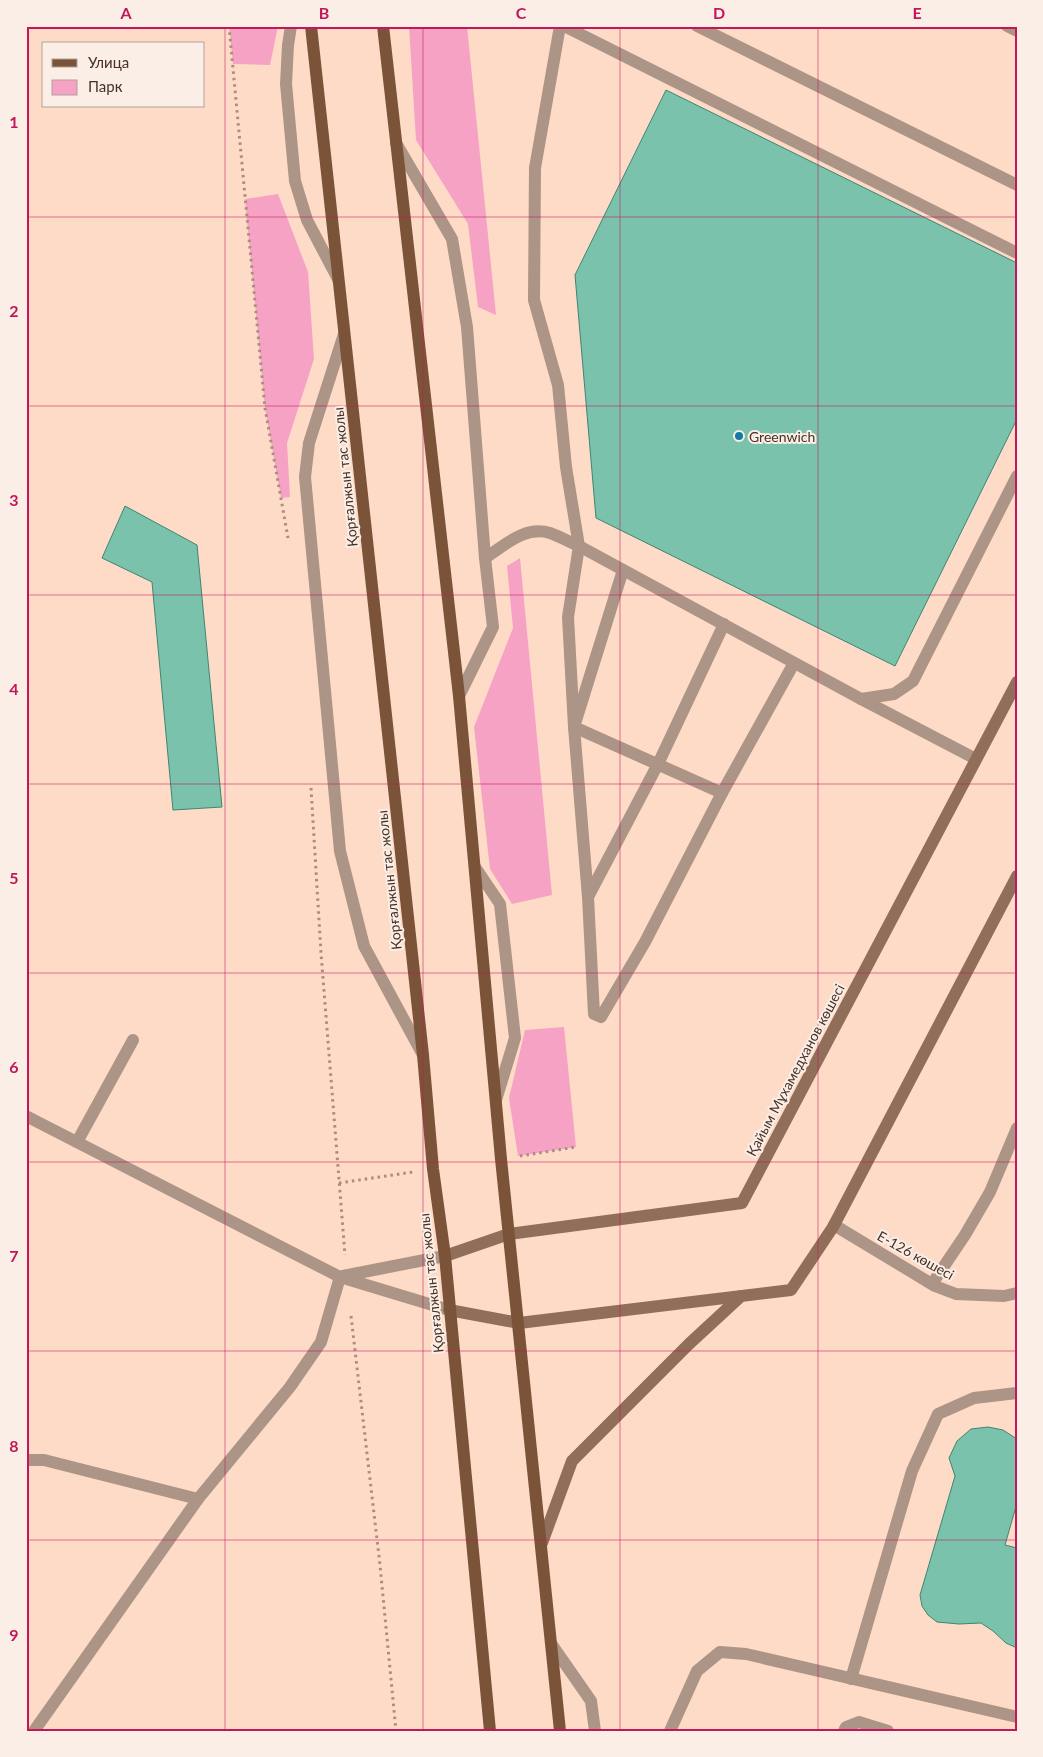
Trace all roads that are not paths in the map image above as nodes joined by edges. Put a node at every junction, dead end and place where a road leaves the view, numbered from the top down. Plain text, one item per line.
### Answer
1 (292, 26) edge
2 (311, 26) edge
3 (383, 26) edge
4 (560, 26) edge
5 (564, 26) edge
6 (697, 26) edge
7 (1007, 26) edge
8 (1017, 31) edge
9 (396, 143) junction
10 (1017, 185) edge
11 (1017, 253) edge
12 (340, 282) junction
13 (344, 334) junction
14 (1017, 476) edge
15 (579, 546) junction
16 (485, 558) junction
17 (623, 570) junction
18 (724, 624) junction
19 (794, 662) junction
20 (1017, 682) edge
21 (459, 696) junction
22 (862, 699) junction
23 (574, 727) junction
24 (976, 759) junction
25 (658, 764) junction
26 (722, 793) junction
27 (475, 867) junction
28 (1017, 876) edge
29 (588, 897) junction
30 (133, 1040) dead end
31 (423, 1055) junction
32 (496, 1100) junction
33 (26, 1116) edge
34 (1017, 1128) edge
35 (77, 1142) junction
36 (834, 1224) junction
37 (509, 1234) junction
38 (444, 1256) junction
39 (344, 1277) junction
40 (932, 1284) junction
41 (1017, 1293) edge
42 (741, 1296) junction
43 (449, 1310) junction
44 (519, 1323) junction
45 (1017, 1393) edge
46 (26, 1460) edge
47 (198, 1499) junction
48 (542, 1543) junction
49 (552, 1645) junction
50 (851, 1679) junction
51 (1017, 1716) edge
52 (34, 1731) edge
53 (490, 1731) edge
54 (560, 1731) edge
55 (595, 1731) edge
56 (670, 1731) edge
57 (844, 1731) edge
58 (888, 1731) edge

1 - 12 street
2 - 12 main road, Қорғалжын тас жолы
3 - 9 main road
4 - 15 street
5 - 11 street
6 - 10 street
7 - 8 street
9 - 16 street
9 - 21 main road
12 - 13 main road, Қорғалжын тас жолы
13 - 31 main road, Қорғалжын тас жолы
13 - 31 street
14 - 22 street
15 - 16 street
15 - 17 street
15 - 23 street
16 - 21 street
17 - 18 street
17 - 23 street
18 - 19 street
18 - 25 street
19 - 22 street
19 - 26 street
20 - 24 main road, Қайым Мұхамедханов көшесі
21 - 27 main road
22 - 24 street
23 - 25 street
23 - 29 street
24 - 37 main road, Қайым Мұхамедханов көшесі
25 - 26 street
25 - 29 street
26 - 29 street
27 - 32 main road
27 - 32 street
28 - 36 main road
30 - 35 street
31 - 38 main road, Қорғалжын тас жолы
32 - 37 main road
33 - 35 street
34 - 40 street
35 - 39 street
36 - 40 street, Е-126 көшесі
36 - 42 main road
37 - 38 main road, Қайым Мұхамедханов көшесі
37 - 44 main road
38 - 39 street
38 - 43 main road, Қорғалжын тас жолы
39 - 43 street
39 - 47 street
40 - 41 street, Е-126 көшесі
42 - 44 main road
42 - 48 main road
43 - 44 main road
43 - 53 main road, Қорғалжын тас жолы
44 - 48 main road
45 - 50 street
46 - 47 street
47 - 52 street
48 - 49 main road
49 - 54 main road
49 - 55 street
50 - 51 street
50 - 56 street
57 - 58 street

